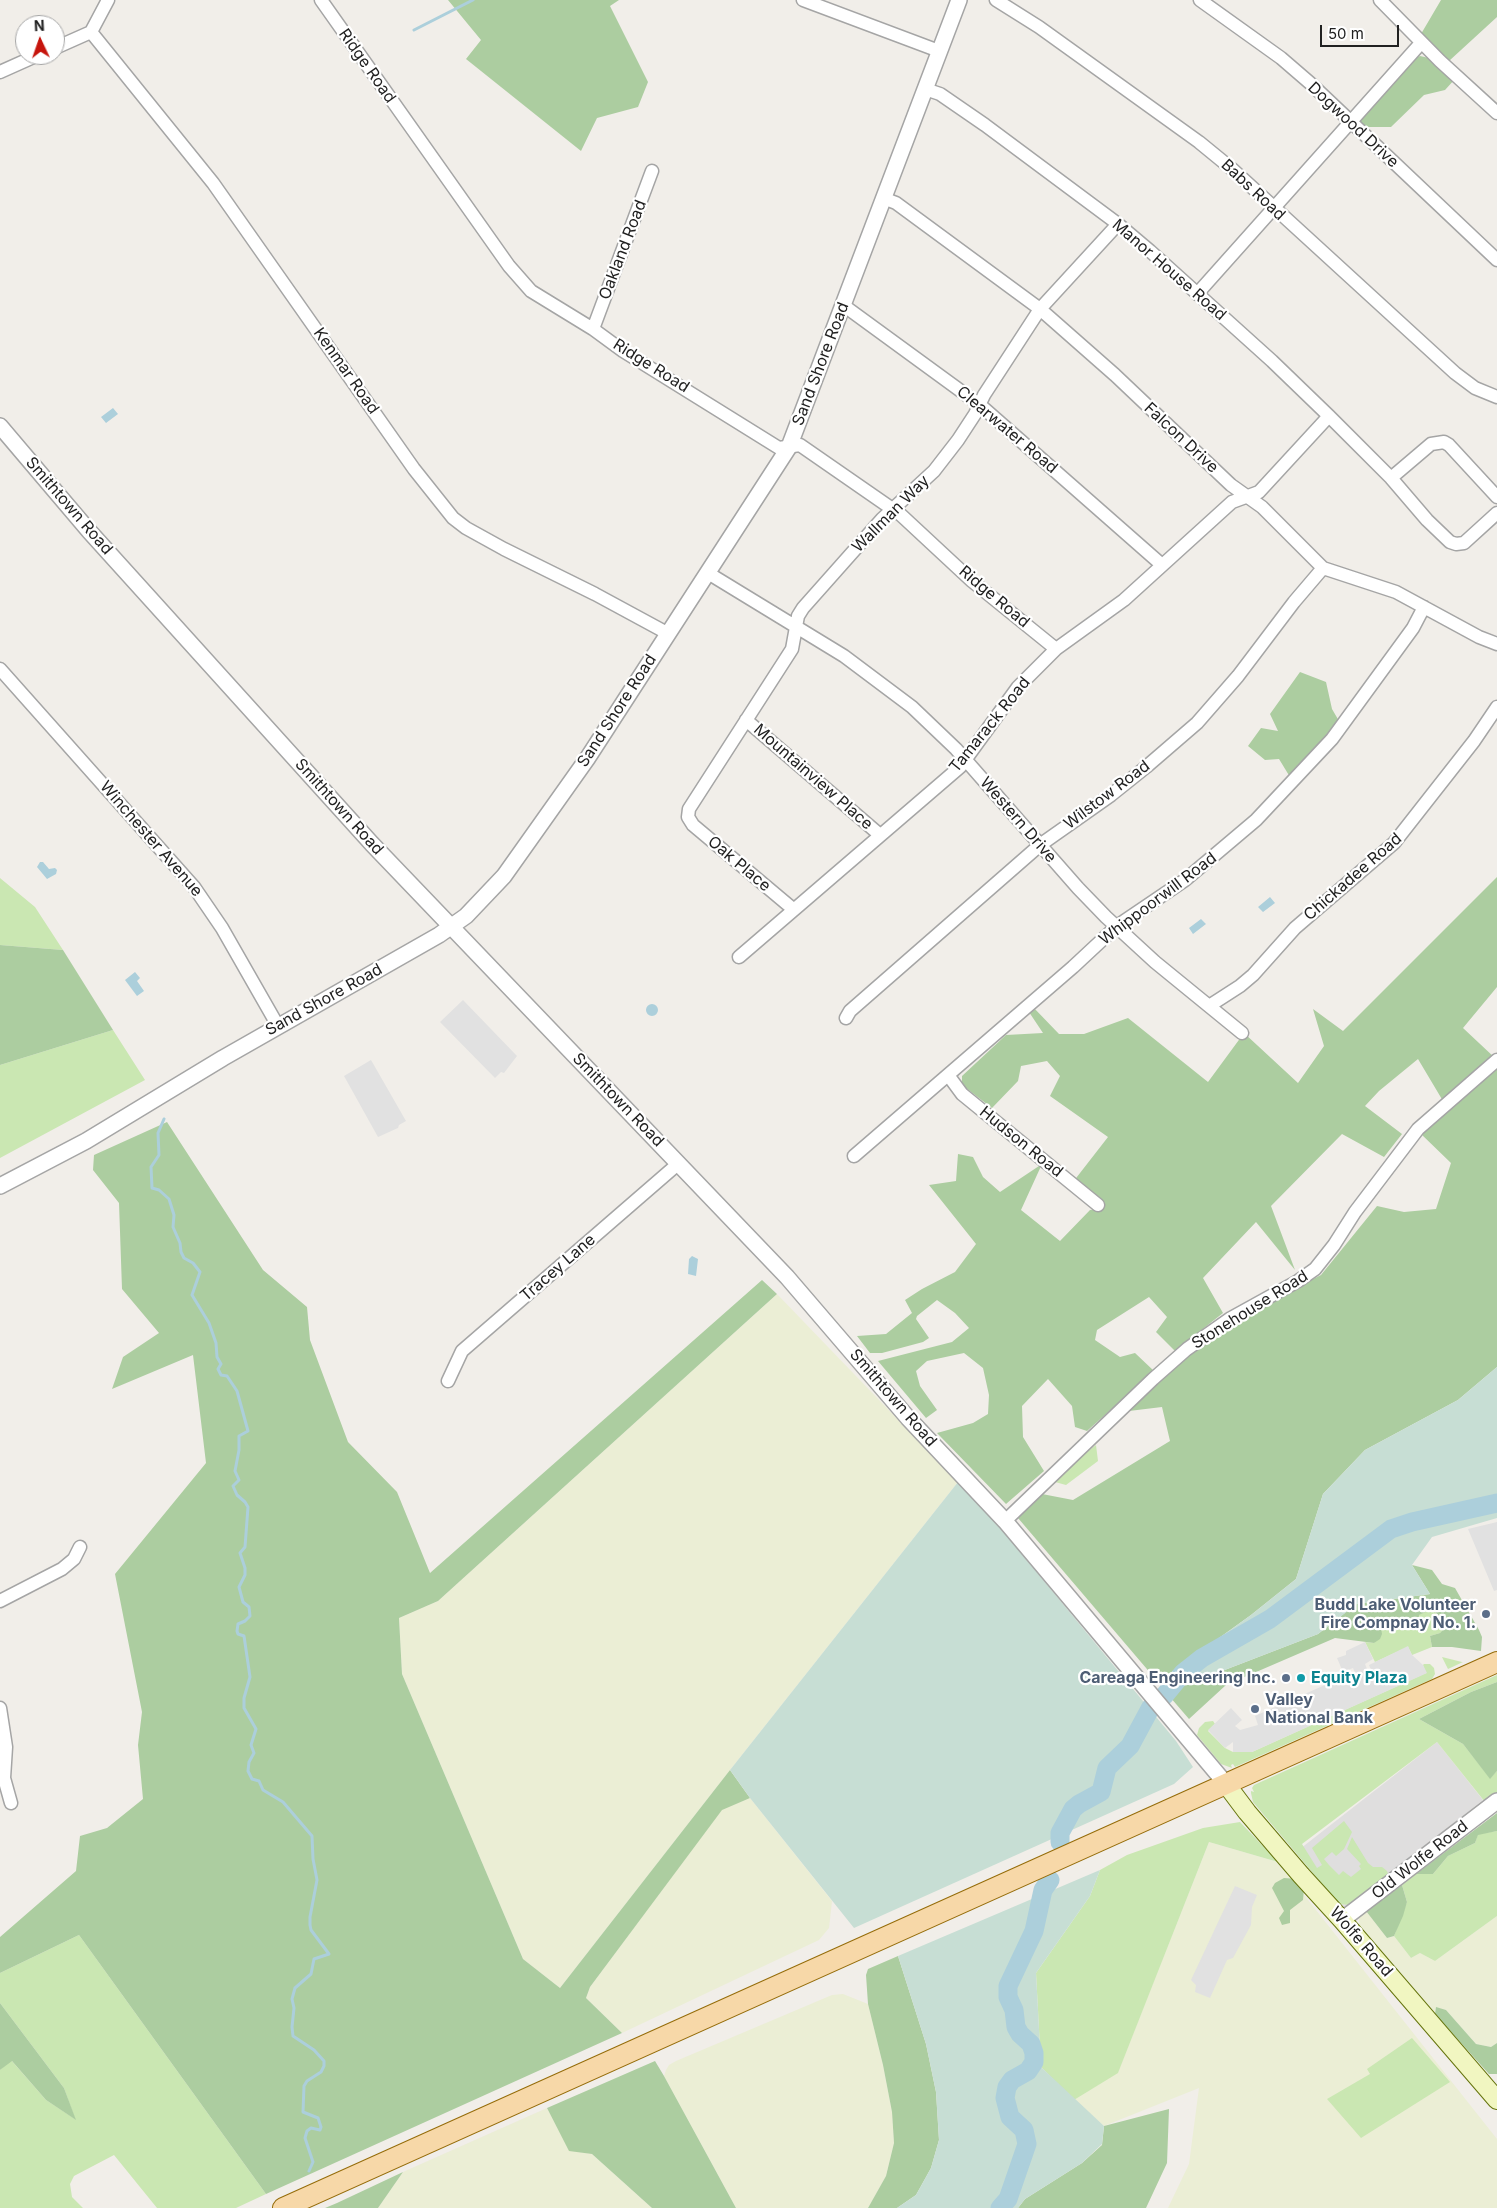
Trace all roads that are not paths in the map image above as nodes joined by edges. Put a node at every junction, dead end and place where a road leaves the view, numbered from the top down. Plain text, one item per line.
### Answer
1 (108, 0) edge
2 (321, 0) edge
3 (803, 0) edge
4 (959, 0) edge
5 (996, 0) edge
6 (1200, 0) edge
7 (1380, 0) edge
8 (91, 32) junction
9 (1421, 43) junction
10 (65, 44) edge
11 (939, 51) junction
12 (16, 65) edge
13 (0, 72) edge
14 (925, 89) junction
15 (1497, 113) edge
16 (1350, 122) junction
17 (652, 172) dead end
18 (883, 198) junction
19 (1272, 208) junction
20 (1118, 224) junction
21 (1497, 260) edge
22 (1197, 294) junction
23 (843, 306) junction
24 (1040, 309) junction
25 (593, 329) junction
26 (1497, 397) edge
27 (980, 405) junction
28 (1329, 416) junction
29 (0, 426) edge
30 (789, 447) junction
31 (1391, 478) junction
32 (1247, 497) junction
33 (1497, 497) edge
34 (892, 510) junction
35 (1497, 513) edge
36 (1162, 565) junction
37 (1323, 568) junction
38 (708, 573) junction
39 (1424, 607) junction
40 (797, 626) junction
41 (667, 632) junction
42 (1497, 644) edge
43 (1056, 649) junction
44 (0, 669) edge
45 (1497, 707) edge
46 (746, 720) junction
47 (966, 760) junction
48 (688, 817) joint
49 (880, 835) junction
50 (1040, 844) junction
51 (794, 909) junction
52 (1117, 926) junction
53 (450, 928) junction
54 (739, 957) dead end
55 (1209, 1006) junction
56 (846, 1018) dead end
57 (278, 1026) junction
58 (1242, 1033) dead end
59 (1497, 1060) edge
60 (948, 1076) junction
61 (854, 1156) dead end
62 (679, 1163) junction
63 (0, 1186) edge
64 (1098, 1204) dead end
65 (448, 1381) dead end
66 (1005, 1521) junction
67 (80, 1547) dead end
68 (0, 1601) edge
69 (1497, 1662) edge
70 (0, 1708) edge
71 (1226, 1784) junction
72 (1497, 1801) edge
73 (11, 1803) dead end
74 (1342, 1920) junction
75 (1497, 2100) edge
76 (283, 2208) edge

1 - 8 street
2 - 25 street, Ridge Road
3 - 11 street
4 - 11 street, Sand Shore Road
5 - 19 street, Babs Road
6 - 16 street, Dogwood Drive
7 - 9 street
8 - 10 street
8 - 41 street, Kenmar Road
9 - 15 street
9 - 16 street
11 - 14 street, Sand Shore Road
12 - 13 street
14 - 18 street, Sand Shore Road
14 - 20 street, Manor House Road
16 - 19 street
16 - 21 street, Dogwood Drive
17 - 25 street, Oakland Road
18 - 23 street, Sand Shore Road
18 - 24 street, Falcon Drive
19 - 22 street
19 - 26 street, Babs Road
20 - 22 street, Manor House Road
20 - 24 street, Wallman Way
22 - 28 street, Manor House Road
23 - 27 street, Clearwater Road
23 - 30 street, Sand Shore Road
24 - 27 street, Wallman Way
24 - 32 street, Falcon Drive
25 - 30 street, Ridge Road
27 - 34 street, Wallman Way
27 - 36 street, Clearwater Road
28 - 31 street, Manor House Road
28 - 32 street, Tamarack Road
29 - 53 street, Smithtown Road
30 - 34 street, Ridge Road
30 - 38 street, Sand Shore Road
31 - 33 street
31 - 35 street, Manor House Road
32 - 36 street, Tamarack Road
32 - 37 street, Falcon Drive
34 - 40 street, Wallman Way
34 - 43 street, Ridge Road
36 - 43 street, Tamarack Road
37 - 39 street, Falcon Drive
37 - 50 street, Wilstow Road
38 - 40 street, Western Drive
38 - 41 street, Sand Shore Road
39 - 42 street, Falcon Drive
39 - 52 street, Whippoorwill Road
40 - 46 street, Wallman Way
40 - 47 street, Western Drive
41 - 53 street, Sand Shore Road
43 - 47 street, Tamarack Road
44 - 57 street, Winchester Avenue
45 - 55 street, Chickadee Road
46 - 48 street, Wallman Way
46 - 49 street, Mountainview Place
47 - 49 street, Tamarack Road
47 - 50 street, Western Drive
48 - 51 street, Oak Place
49 - 51 street, Tamarack Road
50 - 52 street, Western Drive
50 - 56 street, Wilstow Road
51 - 54 street, Tamarack Road
52 - 55 street, Western Drive
52 - 60 street, Whippoorwill Road
53 - 57 street, Sand Shore Road
53 - 62 street, Smithtown Road
55 - 58 street, Western Drive
57 - 63 street, Sand Shore Road
59 - 66 street, Stonehouse Road
60 - 61 street, Whippoorwill Road
60 - 64 street, Hudson Road
62 - 65 street, Tracey Lane
62 - 66 street, Smithtown Road
66 - 71 street, Smithtown Road
67 - 68 street
69 - 71 main road
70 - 73 street
71 - 74 main road, Wolfe Road
71 - 76 main road
72 - 74 street, Old Wolfe Road
74 - 75 main road, Wolfe Road

